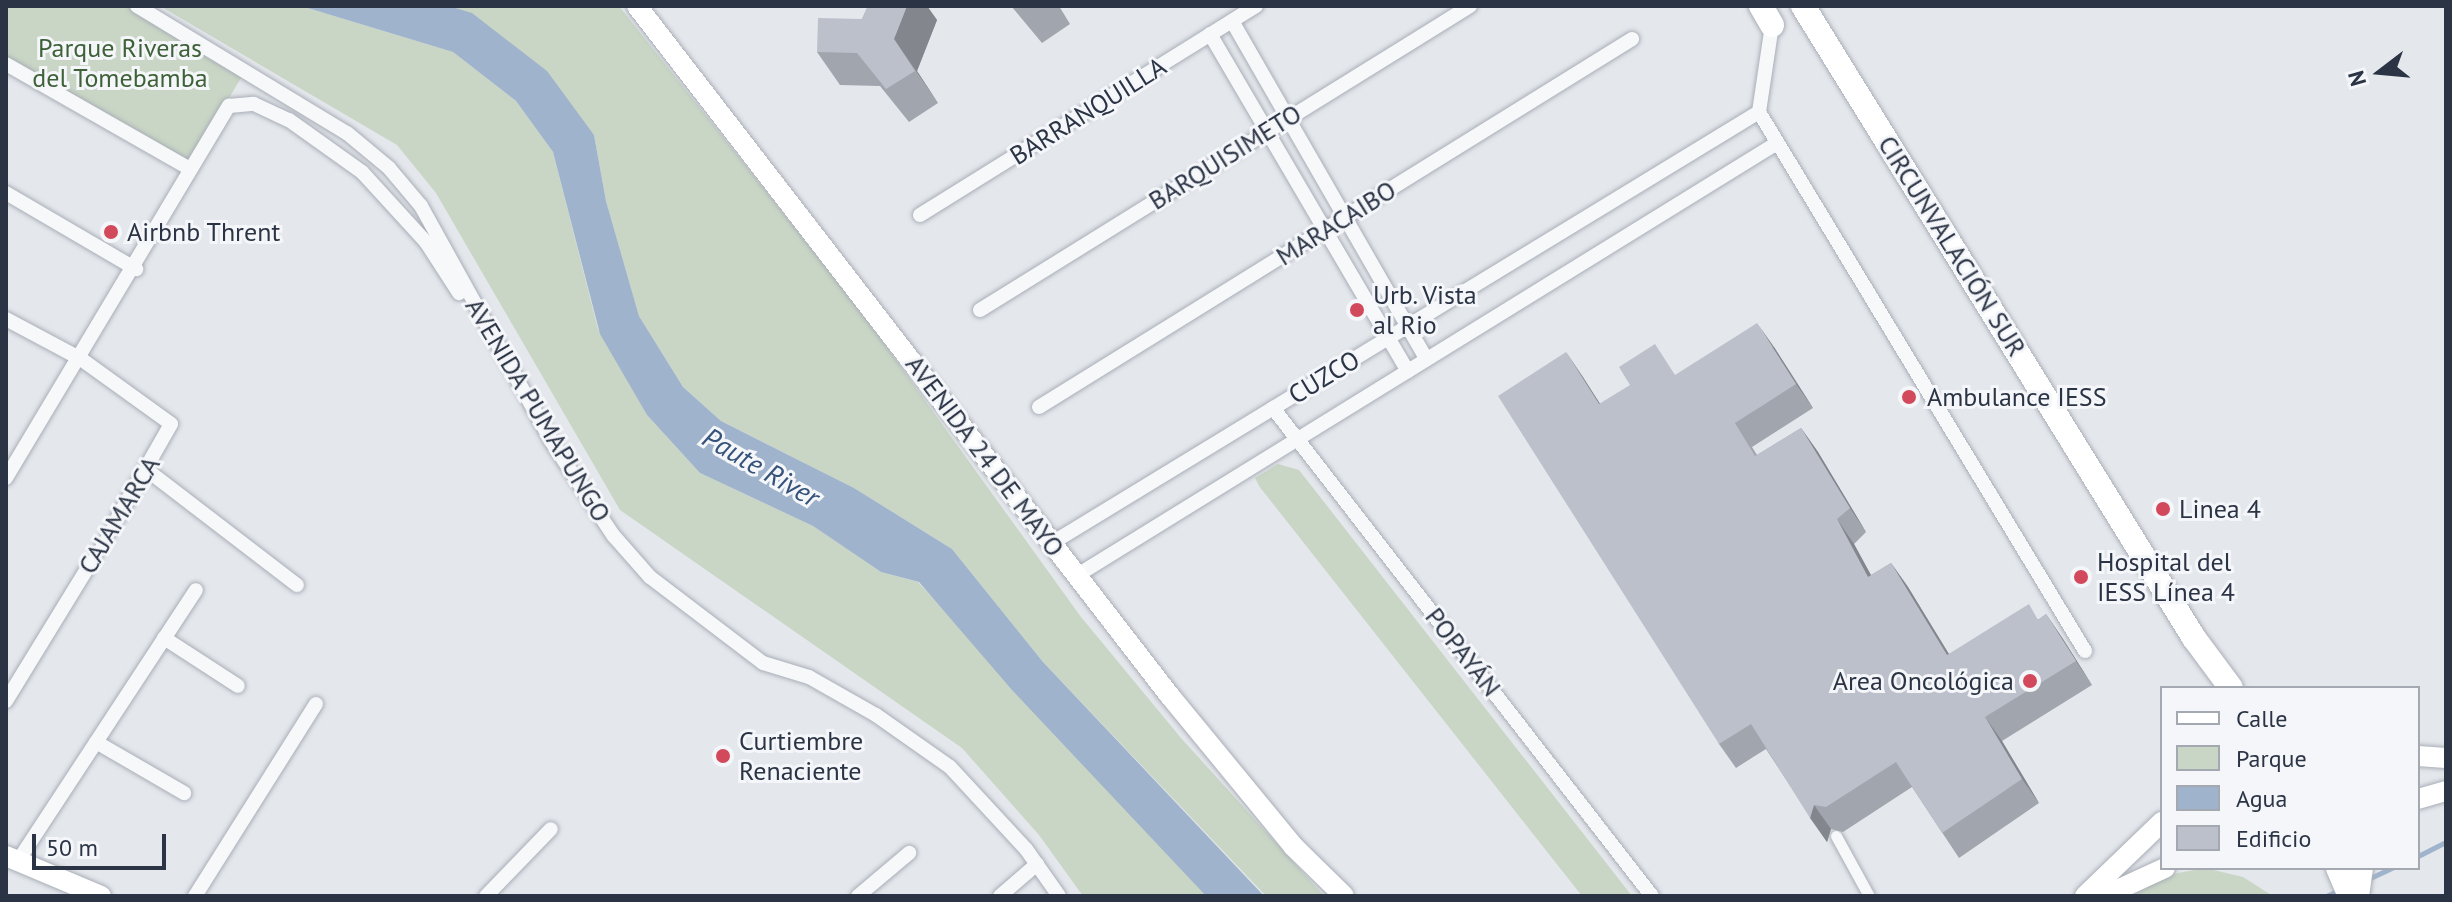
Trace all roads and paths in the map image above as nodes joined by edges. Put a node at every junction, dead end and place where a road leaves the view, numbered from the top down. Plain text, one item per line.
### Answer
1 (137, 6) edge
2 (637, 6) edge
3 (1256, 6) edge
4 (1470, 6) edge
5 (1803, 6) edge
6 (1767, 15) edge
7 (1232, 21) junction
8 (1210, 34) junction
9 (1632, 39) dead end
10 (6, 64) edge
11 (1759, 112) junction
12 (1288, 118) junction
13 (1267, 131) junction
14 (1777, 143) junction
15 (190, 169) junction
16 (6, 193) edge
17 (920, 215) dead end
18 (1344, 218) junction
19 (1325, 230) junction
20 (136, 269) junction
21 (980, 310) dead end
22 (6, 319) edge
23 (1407, 327) junction
24 (1388, 338) junction
25 (81, 359) junction
26 (1426, 359) junction
27 (1408, 371) junction
28 (1039, 407) dead end
29 (1273, 408) junction
30 (1297, 439) junction
31 (551, 441) junction
32 (147, 470) junction
33 (6, 478) edge
34 (118, 517) joint
35 (1052, 543) junction
36 (88, 567) joint
37 (1076, 576) junction
38 (297, 585) dead end
39 (196, 590) dead end
40 (164, 638) junction
41 (2085, 651) dead end
42 (238, 686) dead end
43 (2230, 686) edge
44 (6, 701) edge
45 (316, 704) dead end
46 (96, 742) junction
47 (2420, 756) edge
48 (2446, 758) edge
49 (2446, 791) edge
50 (184, 793) dead end
51 (2420, 798) edge
52 (2160, 824) edge
53 (551, 829) dead end
54 (1836, 836) dead end
55 (909, 853) dead end
56 (12, 859) edge
57 (1037, 864) junction
58 (2161, 870) edge
59 (2339, 870) edge
60 (2361, 870) edge
61 (101, 896) edge
62 (195, 896) edge
63 (486, 896) edge
64 (858, 896) edge
65 (1000, 896) edge
66 (1059, 896) edge
67 (1344, 896) edge
68 (1652, 896) edge
69 (1869, 896) edge
70 (2085, 896) edge
71 (2104, 896) edge
72 (2350, 896) edge
73 (2357, 896) edge

1 - 31 street, AVENIDA PUMAPUNGO
2 - 35 main road, AVENIDA 24 DE MAYO
3 - 7 street, BARRANQUILLA
4 - 12 street, BARQUISIMETO
5 - 43 highway, CIRCUNVALACIÓN SUR
6 - 11 street
7 - 8 street, BARRANQUILLA
7 - 12 street
8 - 13 street
8 - 17 street, BARRANQUILLA
9 - 18 street, MARACAIBO
10 - 15 street
11 - 14 street
11 - 23 street, CUZCO
12 - 13 street, BARQUISIMETO
12 - 18 street
13 - 19 street
13 - 21 street, BARQUISIMETO
14 - 26 street, CUZCO
14 - 41 street
15 - 20 street
15 - 31 street
16 - 20 street
18 - 19 street, MARACAIBO
18 - 23 street
19 - 24 street
19 - 28 street, MARACAIBO
20 - 25 street
22 - 25 street
23 - 24 street, CUZCO
23 - 26 street
24 - 27 street
24 - 29 street, CUZCO
25 - 32 street, CAJAMARCA
25 - 33 street
26 - 27 street, CUZCO
27 - 30 street, CUZCO
29 - 30 street, POPAYÁN
29 - 35 street, CUZCO
30 - 37 street, CUZCO
30 - 68 street, POPAYÁN
31 - 57 street, AVENIDA PUMAPUNGO
32 - 34 street, CAJAMARCA
32 - 38 street
34 - 36 street, CAJAMARCA
35 - 37 main road, AVENIDA 24 DE MAYO
36 - 44 street, CAJAMARCA
37 - 67 main road, AVENIDA 24 DE MAYO
39 - 40 street
40 - 42 street
40 - 46 street
45 - 62 street
46 - 50 street
46 - 56 street
47 - 48 main road
49 - 51 main road
52 - 70 main road
53 - 63 street
54 - 69 street
55 - 64 street
56 - 61 main road
57 - 65 street
57 - 66 street, AVENIDA PUMAPUNGO
58 - 71 main road
59 - 72 highway
60 - 73 highway

